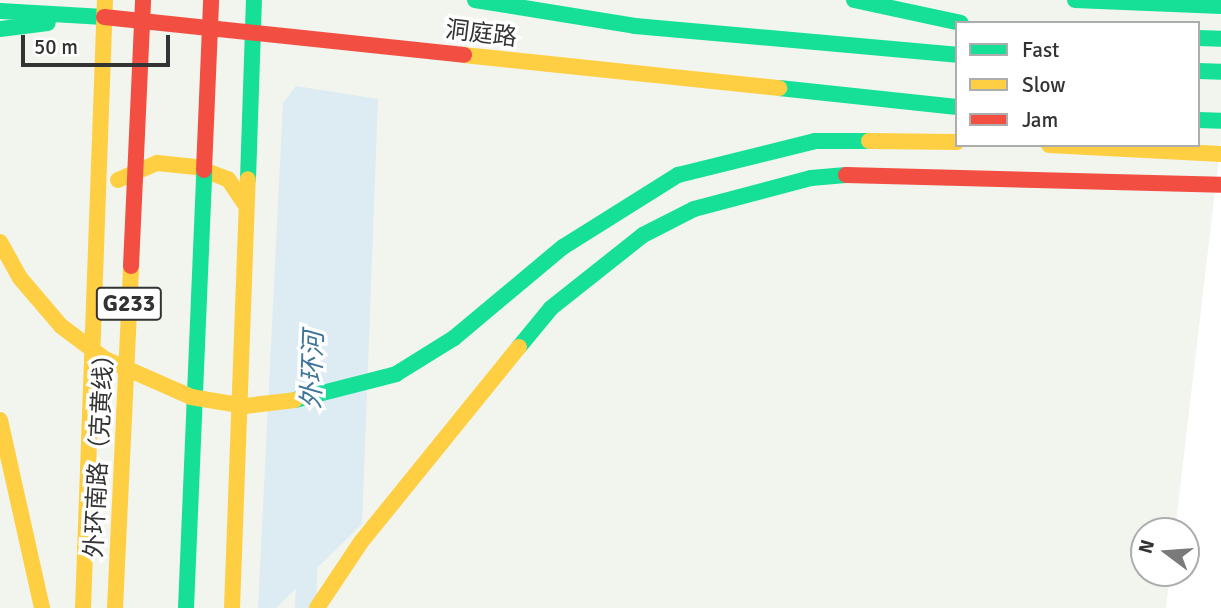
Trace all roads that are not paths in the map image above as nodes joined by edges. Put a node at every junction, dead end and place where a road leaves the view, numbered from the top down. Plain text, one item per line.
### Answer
1 (143, 0) edge
2 (211, 0) edge
3 (254, 0) edge
4 (475, 0) edge
5 (854, 0) edge
6 (1074, 0) edge
7 (1221, 6) edge
8 (105, 8) edge
9 (0, 11) edge
10 (955, 22) edge
11 (0, 29) edge
12 (253, 30) junction
13 (1200, 38) edge
14 (1221, 39) edge
15 (955, 55) edge
16 (1200, 71) edge
17 (1221, 72) edge
18 (955, 107) edge
19 (1200, 120) edge
20 (1221, 121) edge
21 (955, 142) edge
22 (1088, 147) edge
23 (1221, 154) edge
24 (1221, 186) edge
25 (100, 198) junction
26 (245, 204) junction
27 (0, 242) edge
28 (0, 420) edge
29 (42, 608) edge
30 (83, 608) edge
31 (115, 608) edge
32 (186, 608) edge
33 (232, 608) edge
34 (317, 608) edge

1 - 31 main road, 外环南路（克黄线） / G233, bridge
2 - 32 main road, G233, bridge
3 - 12 main road
4 - 15 main road
5 - 10 main road
6 - 7 main road
8 - 9 main road, 洞庭路
8 - 11 main road
8 - 12 main road, 洞庭路
8 - 25 main road
12 - 18 main road, 洞庭路
12 - 26 main road
13 - 14 main road
16 - 17 main road
19 - 20 main road
21 - 27 main road, bridge
22 - 23 main road
24 - 34 main road
25 - 26 main road
25 - 30 main road
26 - 33 main road
28 - 29 main road

